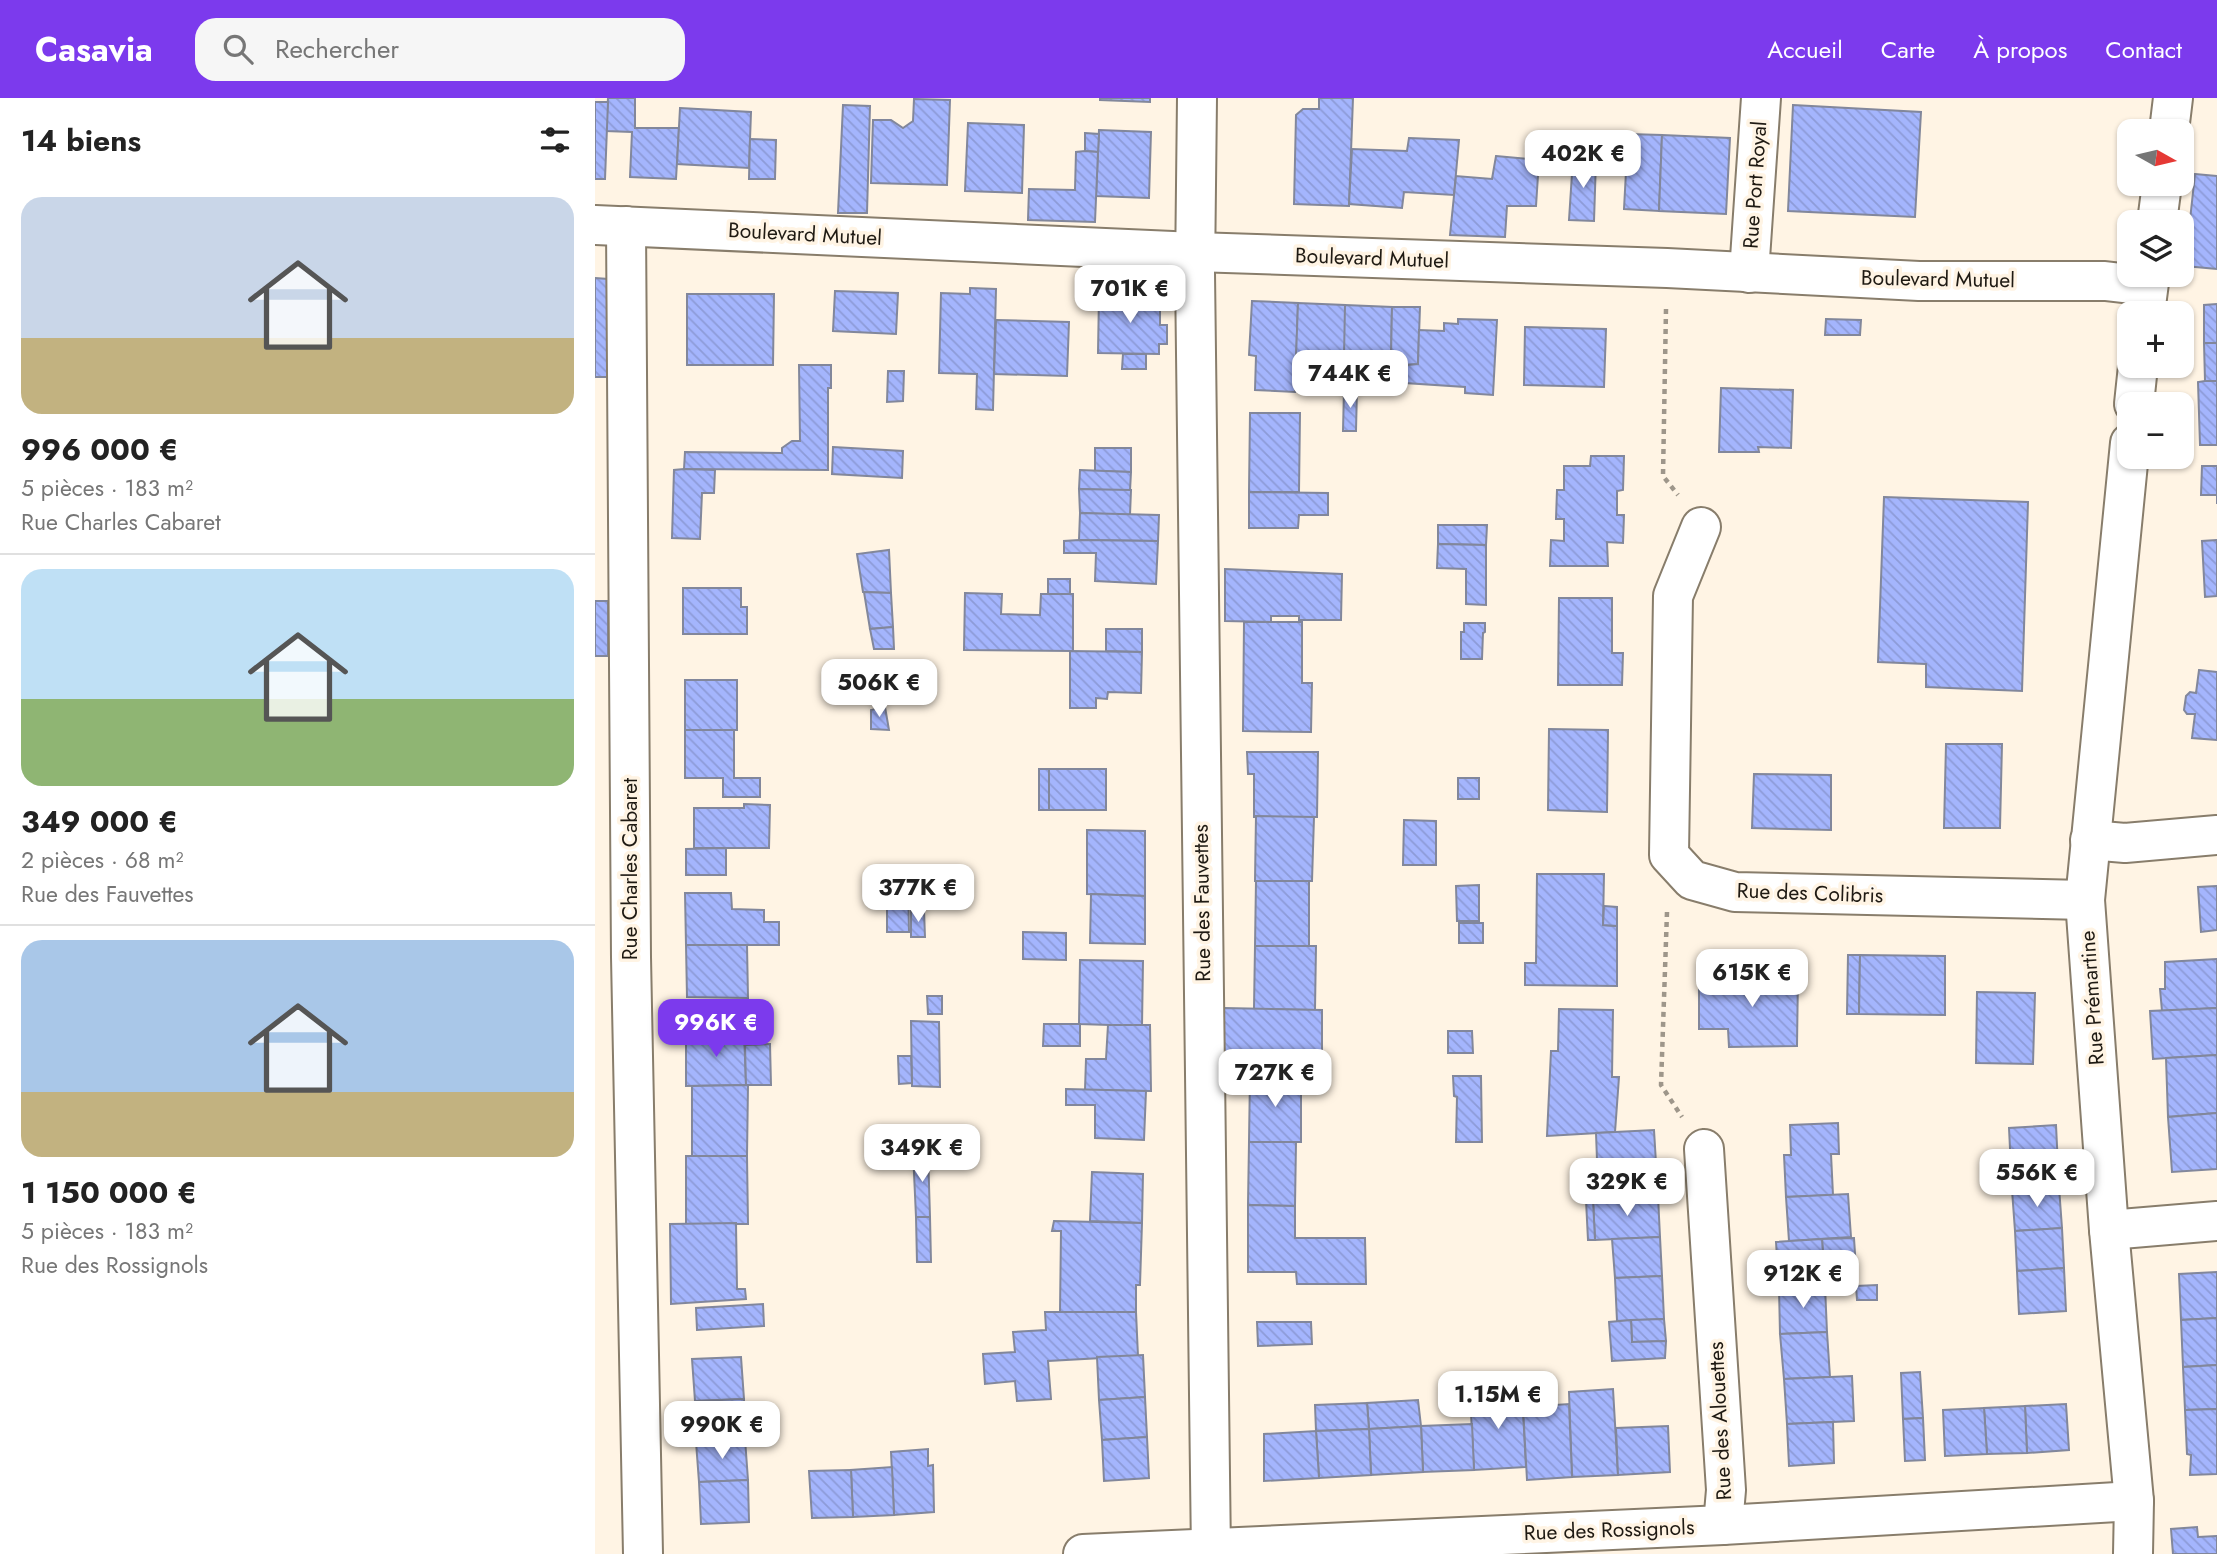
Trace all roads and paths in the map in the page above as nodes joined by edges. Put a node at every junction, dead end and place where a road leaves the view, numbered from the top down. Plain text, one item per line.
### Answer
1 (1197, 98) edge
2 (1761, 98) edge
3 (2173, 98) edge
4 (2170, 119) edge
5 (610, 225) edge
6 (1195, 252) junction
7 (1667, 268) junction
8 (1749, 273) junction
9 (2148, 291) edge
10 (2127, 469) edge
11 (1701, 527) joint
12 (2217, 835) edge
13 (2089, 840) junction
14 (1669, 855) junction
15 (2085, 900) junction
16 (1704, 1149) joint
17 (2217, 1221) edge
18 (2109, 1230) junction
19 (2134, 1502) junction
20 (1723, 1525) junction
21 (1211, 1551) edge
22 (643, 1554) edge
23 (1083, 1554) edge
24 (2133, 1554) edge

1 - 6 street, Rue des Fauvettes
2 - 8 street, Rue Port Royal
3 - 4 street
5 - 6 street, Boulevard Mutuel
5 - 22 street, Rue Charles Cabaret
6 - 7 street, Boulevard Mutuel
6 - 21 street, Rue des Fauvettes
7 - 8 street, Boulevard Mutuel
7 - 11 path
8 - 9 street, Boulevard Mutuel
10 - 13 street, Rue Prémartine
11 - 14 street
12 - 13 street
13 - 15 street, Rue Prémartine
14 - 15 street, Rue des Colibris
14 - 16 path
15 - 18 street, Rue Prémartine
16 - 20 street, Rue des Alouettes
17 - 18 street
18 - 19 street, Rue Prémartine
19 - 20 street, Rue des Rossignols
19 - 24 street, Rue Prémartine
20 - 21 street, Rue des Rossignols
21 - 23 street, Rue des Rossignols

